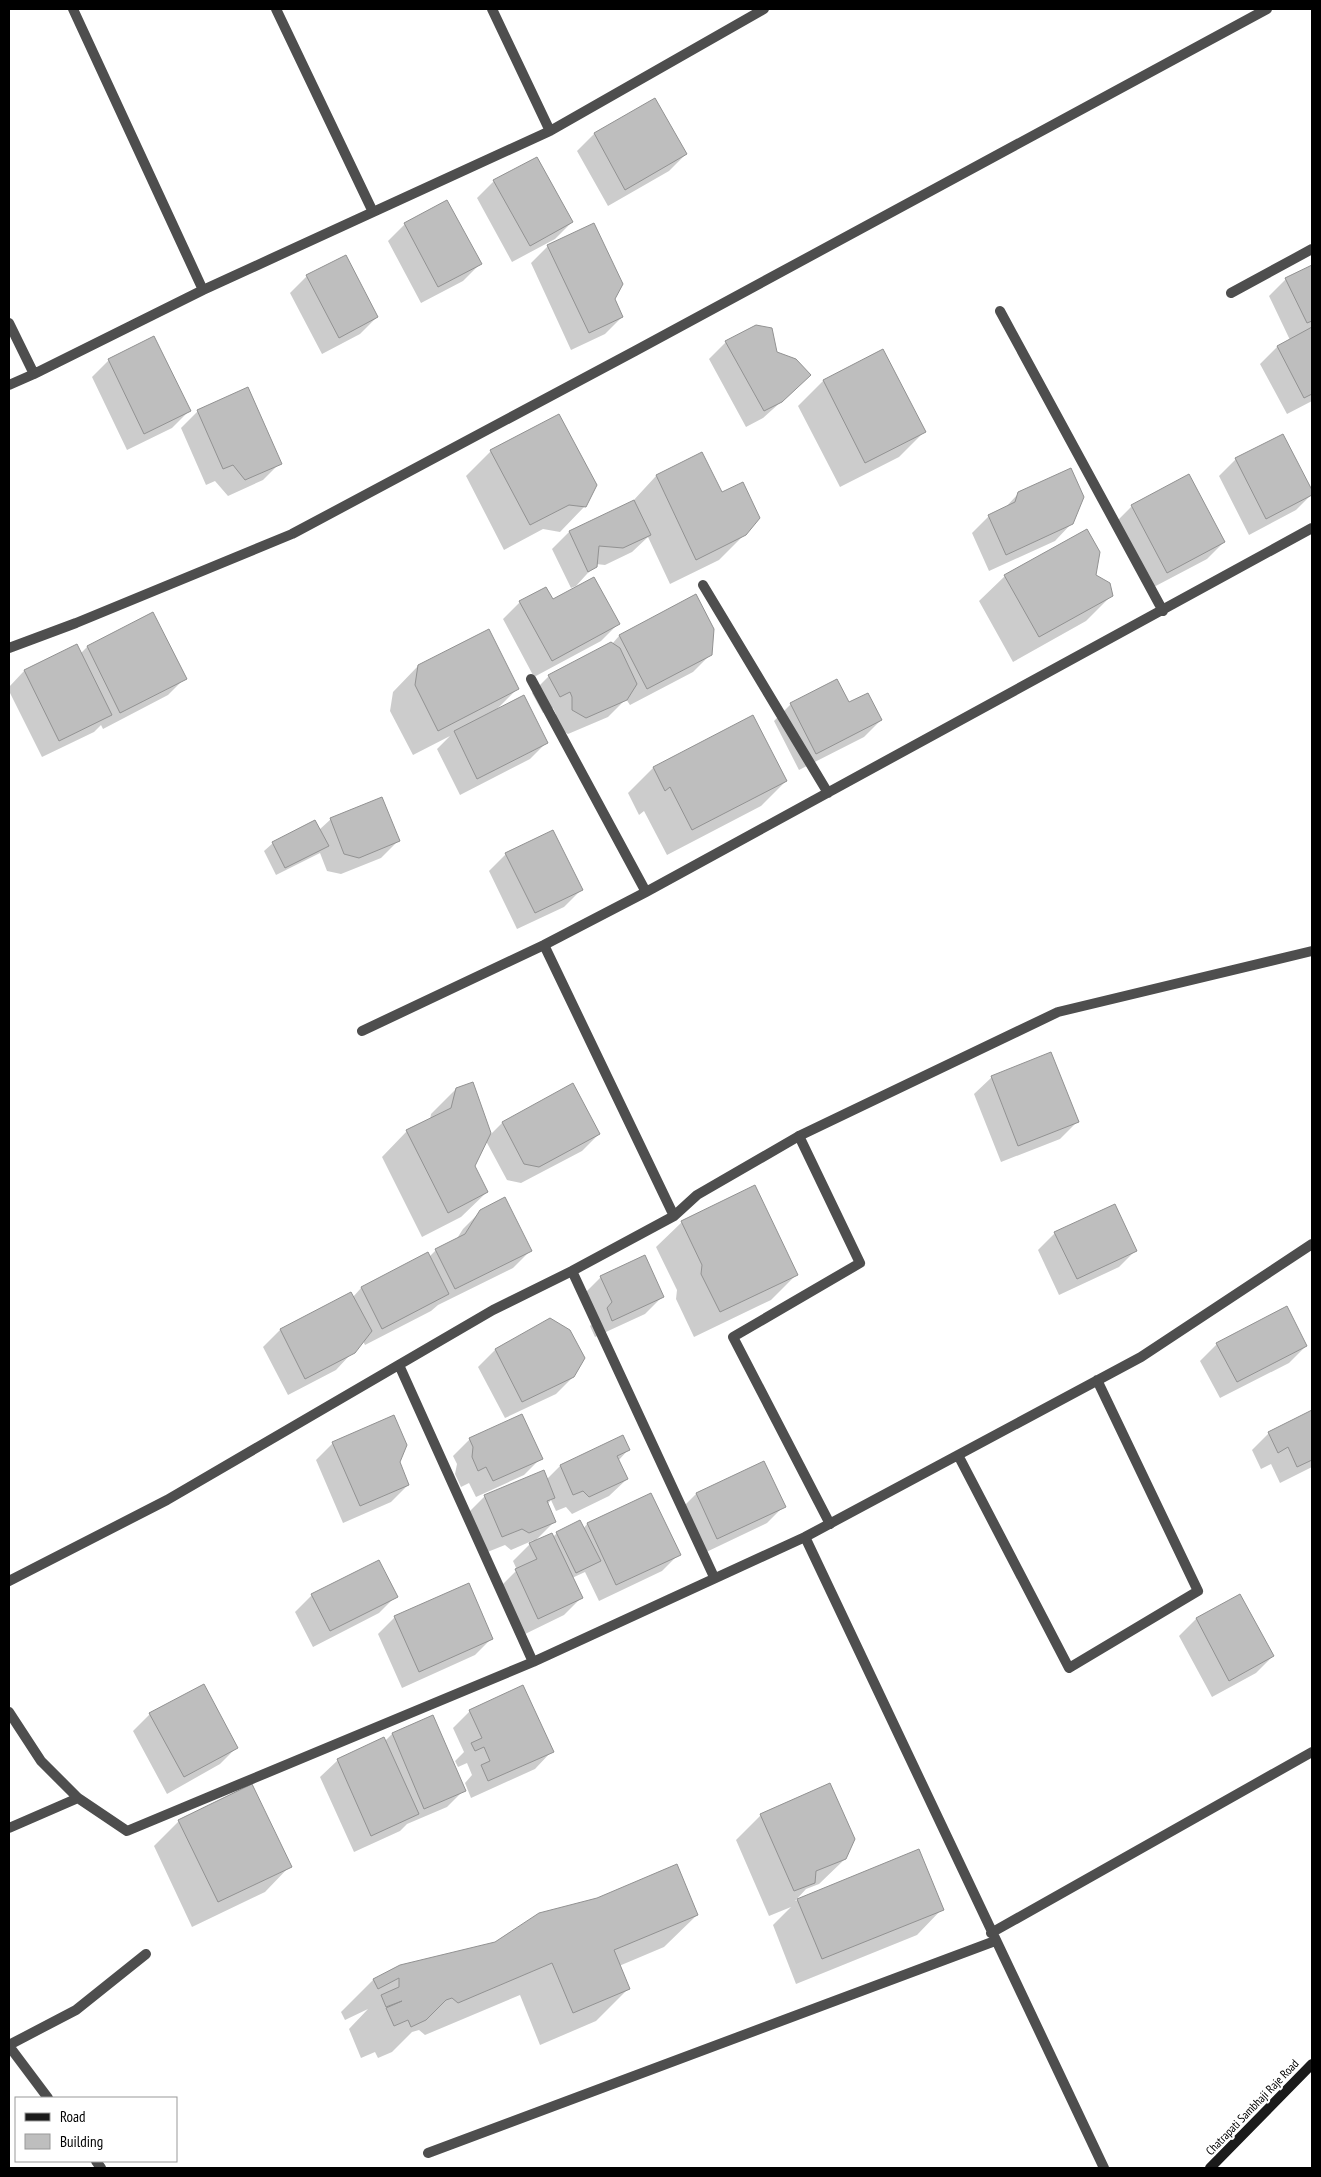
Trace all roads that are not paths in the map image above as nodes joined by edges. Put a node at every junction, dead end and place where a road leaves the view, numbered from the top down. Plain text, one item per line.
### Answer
1 (73, 9) edge
2 (276, 9) edge
3 (492, 9) edge
4 (764, 9) edge
5 (1267, 9) edge
6 (550, 131) junction
7 (374, 212) junction
8 (1312, 249) edge
9 (203, 290) junction
10 (1231, 293) dead end
11 (1000, 311) dead end
12 (9, 322) edge
13 (34, 374) junction
14 (9, 385) edge
15 (1312, 528) edge
16 (703, 586) dead end
17 (1163, 611) junction
18 (9, 648) edge
19 (530, 679) dead end
20 (828, 793) junction
21 (646, 892) junction
22 (544, 945) junction
23 (1312, 951) edge
24 (362, 1031) dead end
25 (799, 1136) junction
26 (674, 1216) junction
27 (1312, 1244) edge
28 (572, 1271) junction
29 (399, 1365) junction
30 (1097, 1380) junction
31 (958, 1455) junction
32 (830, 1524) junction
33 (804, 1537) junction
34 (714, 1578) junction
35 (9, 1580) edge
36 (533, 1662) junction
37 (9, 1712) edge
38 (1312, 1752) edge
39 (78, 1798) junction
40 (9, 1828) edge
41 (993, 1937) junction
42 (146, 1954) dead end
43 (9, 2046) edge
44 (1312, 2064) edge
45 (47, 2097) edge
46 (428, 2153) dead end
47 (1104, 2168) edge
48 (1210, 2168) edge

1 - 9 street
2 - 7 street
3 - 6 street
4 - 6 street
5 - 18 street
6 - 7 street
7 - 9 street
8 - 10 street
9 - 13 street
11 - 17 street
12 - 13 street
13 - 14 street
15 - 17 street
16 - 20 street
17 - 20 street
19 - 21 street
20 - 21 street
21 - 22 street
22 - 24 street
22 - 26 street
23 - 25 street
25 - 26 street
25 - 32 street
26 - 28 street
27 - 30 street
28 - 29 street
28 - 34 street
29 - 35 street
29 - 36 street
30 - 31 street
30 - 31 street
31 - 32 street
32 - 33 street
33 - 34 street
33 - 41 street
34 - 36 street
36 - 39 street
37 - 39 street
38 - 41 street
39 - 40 street
41 - 46 street
41 - 47 street
42 - 43 street
43 - 45 street
44 - 48 main road, Chatrapati Sambhaji Raje Road

